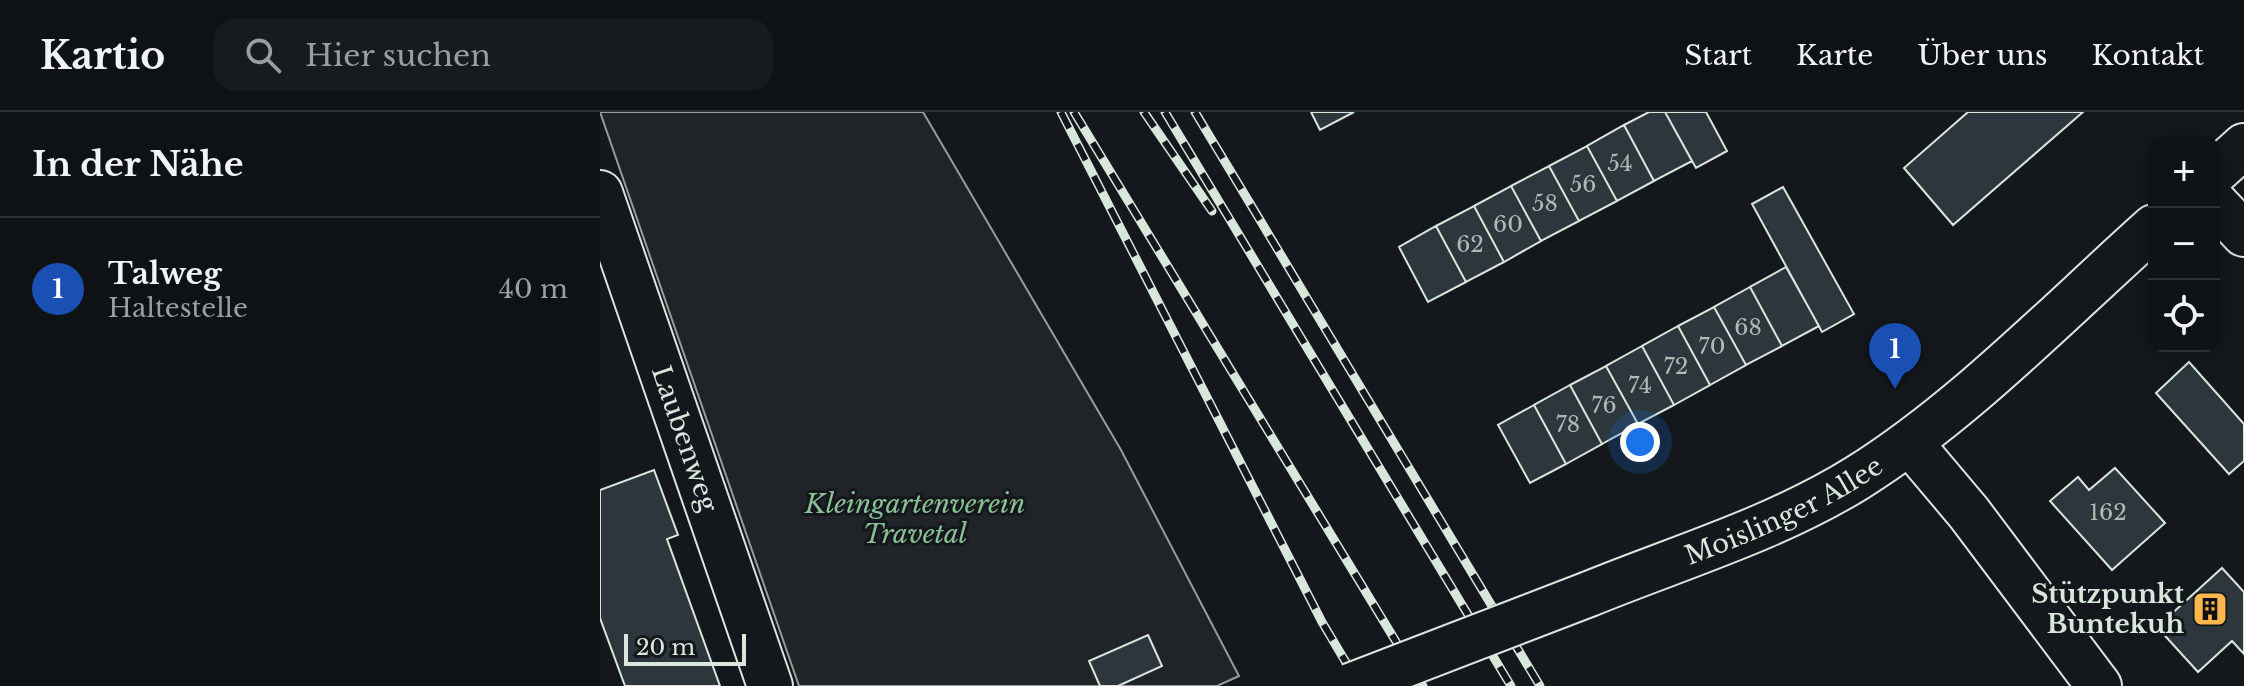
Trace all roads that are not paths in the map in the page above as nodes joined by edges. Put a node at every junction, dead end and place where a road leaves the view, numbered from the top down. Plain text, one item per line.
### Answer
1 (2244, 146) edge
2 (2220, 168) edge
3 (600, 193) edge
4 (2220, 208) edge
5 (2148, 232) edge
6 (2244, 234) edge
7 (1910, 443) junction
8 (770, 686) edge
9 (1350, 686) edge
10 (2099, 686) edge

1 - 2 main road
3 - 8 main road, Laubenweg
4 - 6 main road
5 - 7 main road, Moislinger Allee
7 - 9 main road, Moislinger Allee, bridge
7 - 10 main road

